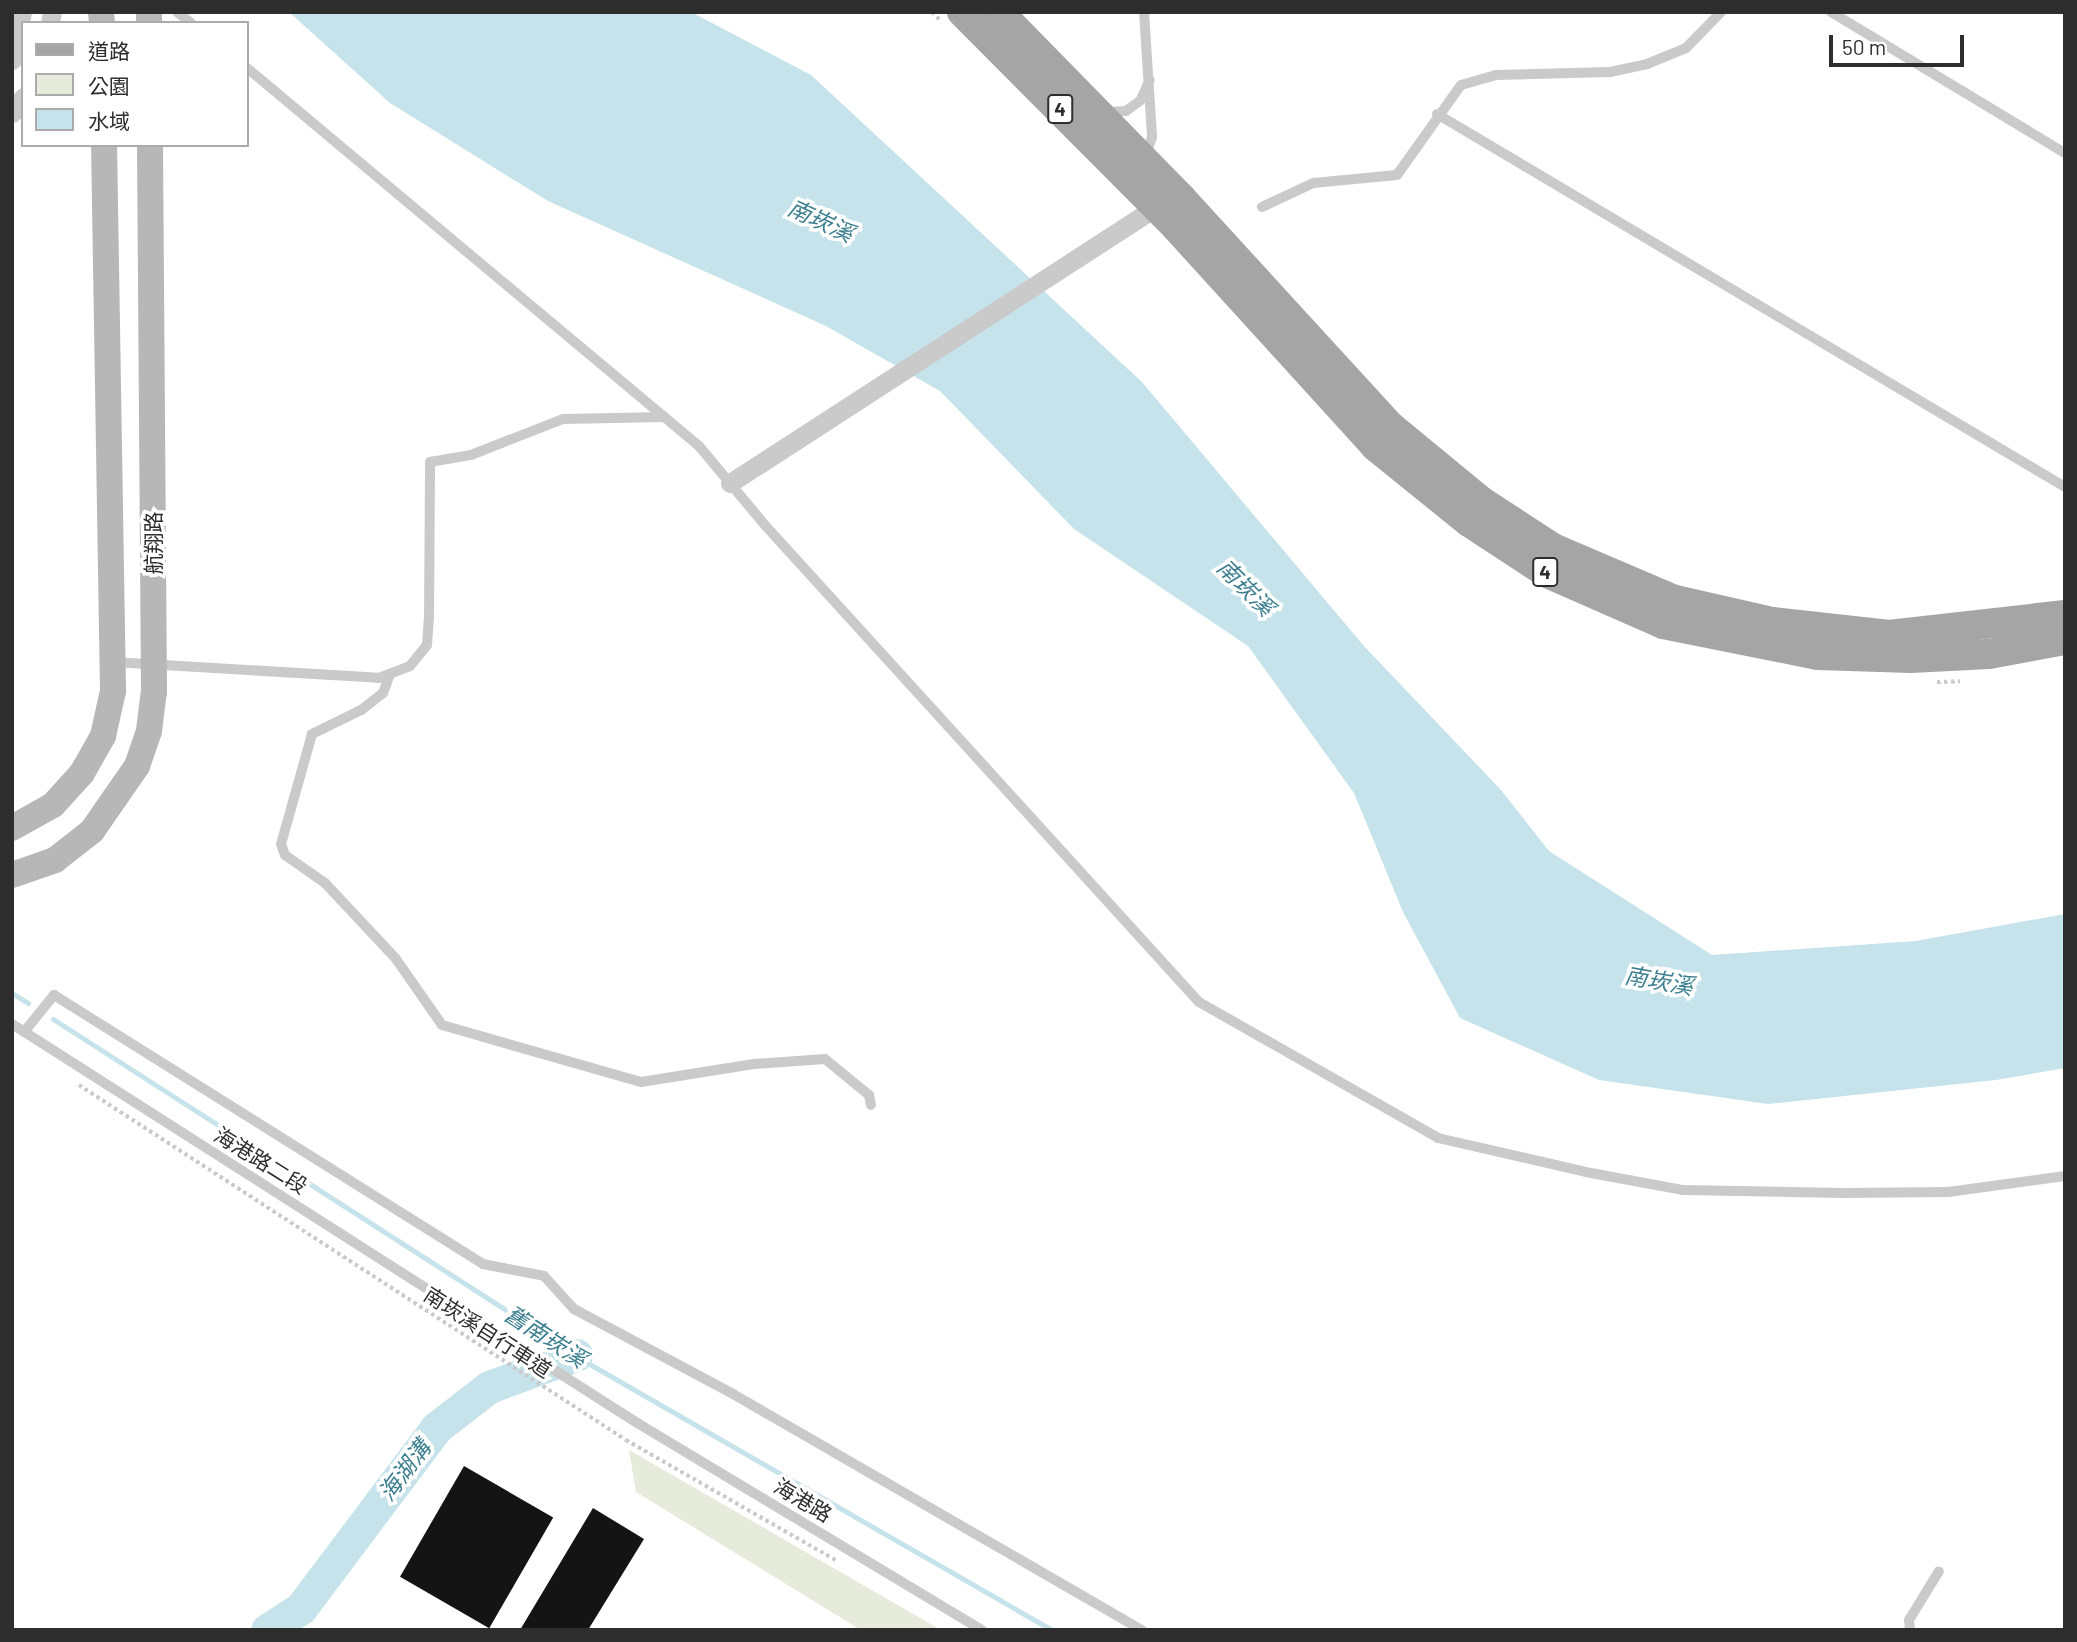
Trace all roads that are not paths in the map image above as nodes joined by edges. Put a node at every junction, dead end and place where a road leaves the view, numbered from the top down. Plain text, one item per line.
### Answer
1 (22, 12) edge
2 (962, 12) edge
3 (999, 12) edge
4 (1144, 12) edge
5 (1721, 12) edge
6 (1832, 12) edge
7 (12, 60) edge
8 (248, 69) edge
9 (1150, 79) junction
10 (1095, 110) junction
11 (1437, 114) junction
12 (104, 147) edge
13 (150, 147) edge
14 (2065, 153) edge
15 (1144, 160) junction
16 (1163, 197) junction
17 (1262, 207) dead end
18 (665, 417) junction
19 (730, 483) junction
20 (2065, 487) edge
21 (2065, 615) edge
22 (2065, 640) edge
23 (112, 662) junction
24 (154, 666) junction
25 (390, 674) junction
26 (12, 828) edge
27 (12, 875) edge
28 (12, 1024) edge
29 (24, 1032) junction
30 (871, 1105) dead end
31 (2065, 1176) edge
32 (604, 1402) joint
33 (1939, 1571) dead end
34 (982, 1630) edge
35 (1142, 1630) edge
36 (1910, 1630) edge

1 - 7 street
2 - 16 main road, 4
3 - 10 main road, 4
4 - 9 lane
5 - 11 lane
6 - 14 lane
8 - 18 lane
9 - 10 lane
9 - 15 lane
10 - 15 main road, 4
11 - 17 lane
11 - 20 lane
12 - 23 street, 航翔路
13 - 24 street, 航翔路
15 - 16 main road, 4
16 - 19 street
16 - 21 main road, 4
16 - 22 main road, 4
18 - 19 lane
18 - 25 lane
19 - 31 lane
23 - 24 lane
23 - 26 street, 航翔路
24 - 25 lane
24 - 27 street, 航翔路
25 - 30 lane
28 - 29 lane, 海港路二段
29 - 32 lane, 海港路二段
29 - 35 lane
32 - 34 lane, 海港路
33 - 36 lane

